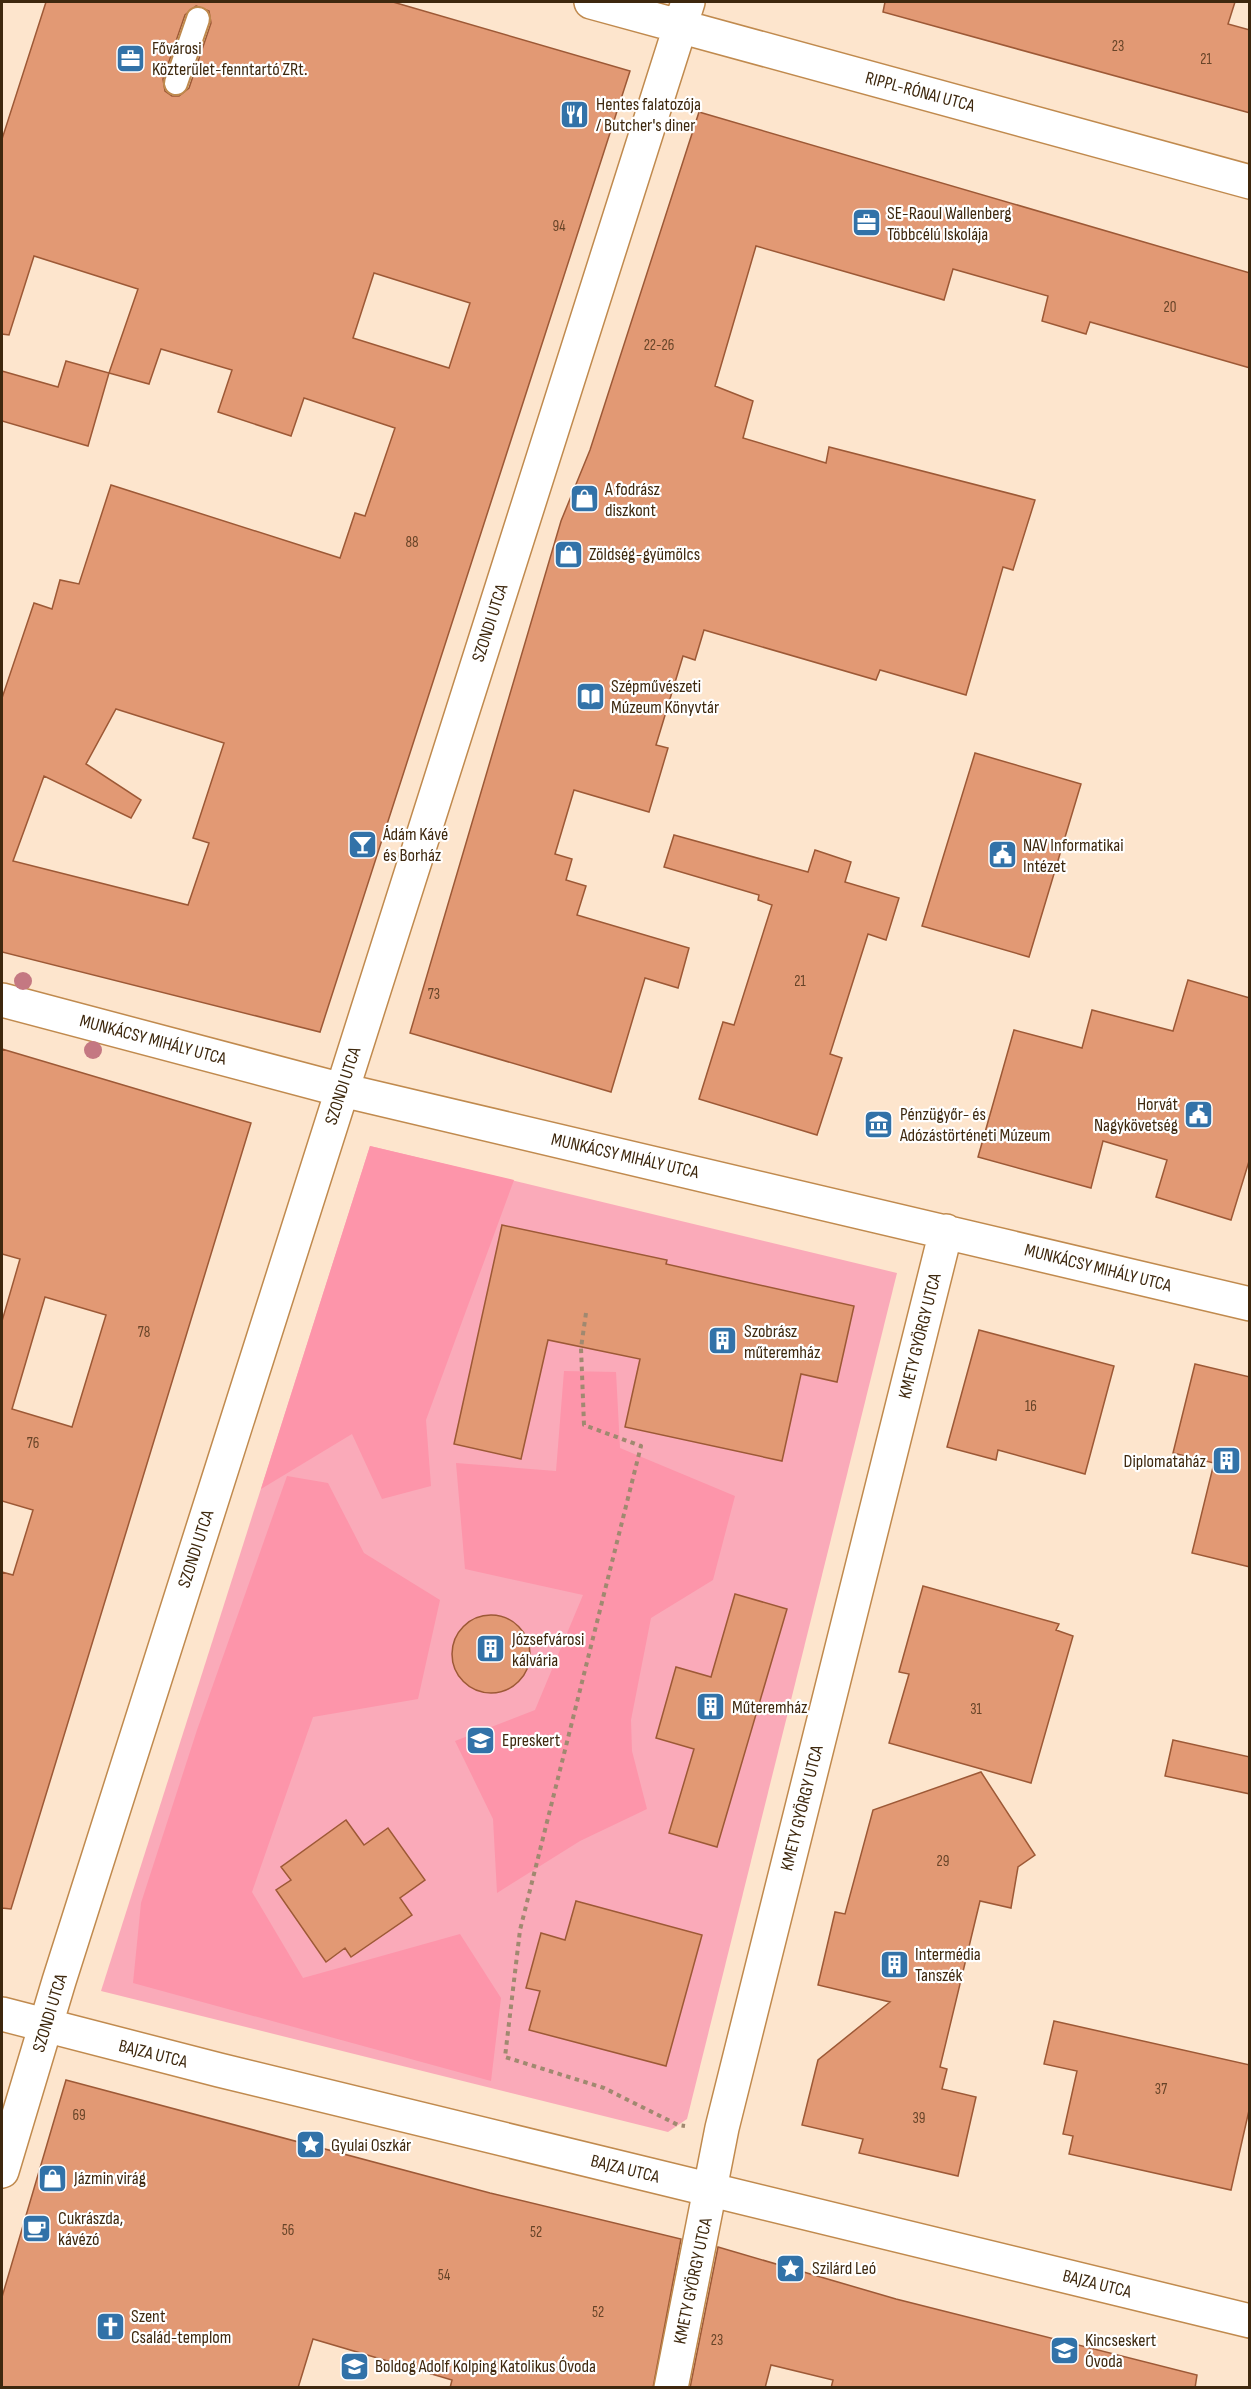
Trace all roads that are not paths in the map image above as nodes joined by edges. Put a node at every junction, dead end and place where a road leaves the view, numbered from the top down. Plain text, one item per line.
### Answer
1 (591, 2) edge
2 (684, 14) edge
3 (198, 19) dead end
4 (177, 83) dead end
5 (1250, 182) edge
6 (2, 1000) edge
7 (342, 1090) junction
8 (946, 1231) junction
9 (1250, 1304) edge
10 (2, 2014) edge
11 (46, 2026) junction
12 (2, 2171) edge
13 (711, 2190) junction
14 (1250, 2321) edge
15 (671, 2388) edge

1 - 2 street, RIPPL-RÓNAI UTCA
2 - 5 street, RIPPL-RÓNAI UTCA
2 - 7 street, SZONDI UTCA
3 - 4 lane
6 - 7 street, MUNKÁCSY MIHÁLY UTCA
7 - 8 street, MUNKÁCSY MIHÁLY UTCA
7 - 11 street, SZONDI UTCA
8 - 9 street, MUNKÁCSY MIHÁLY UTCA
8 - 13 street, KMETY GYÖRGY UTCA
10 - 11 street, BAJZA UTCA
11 - 12 street, SZONDI UTCA
11 - 13 street, BAJZA UTCA
13 - 14 street, BAJZA UTCA
13 - 15 street, KMETY GYÖRGY UTCA

